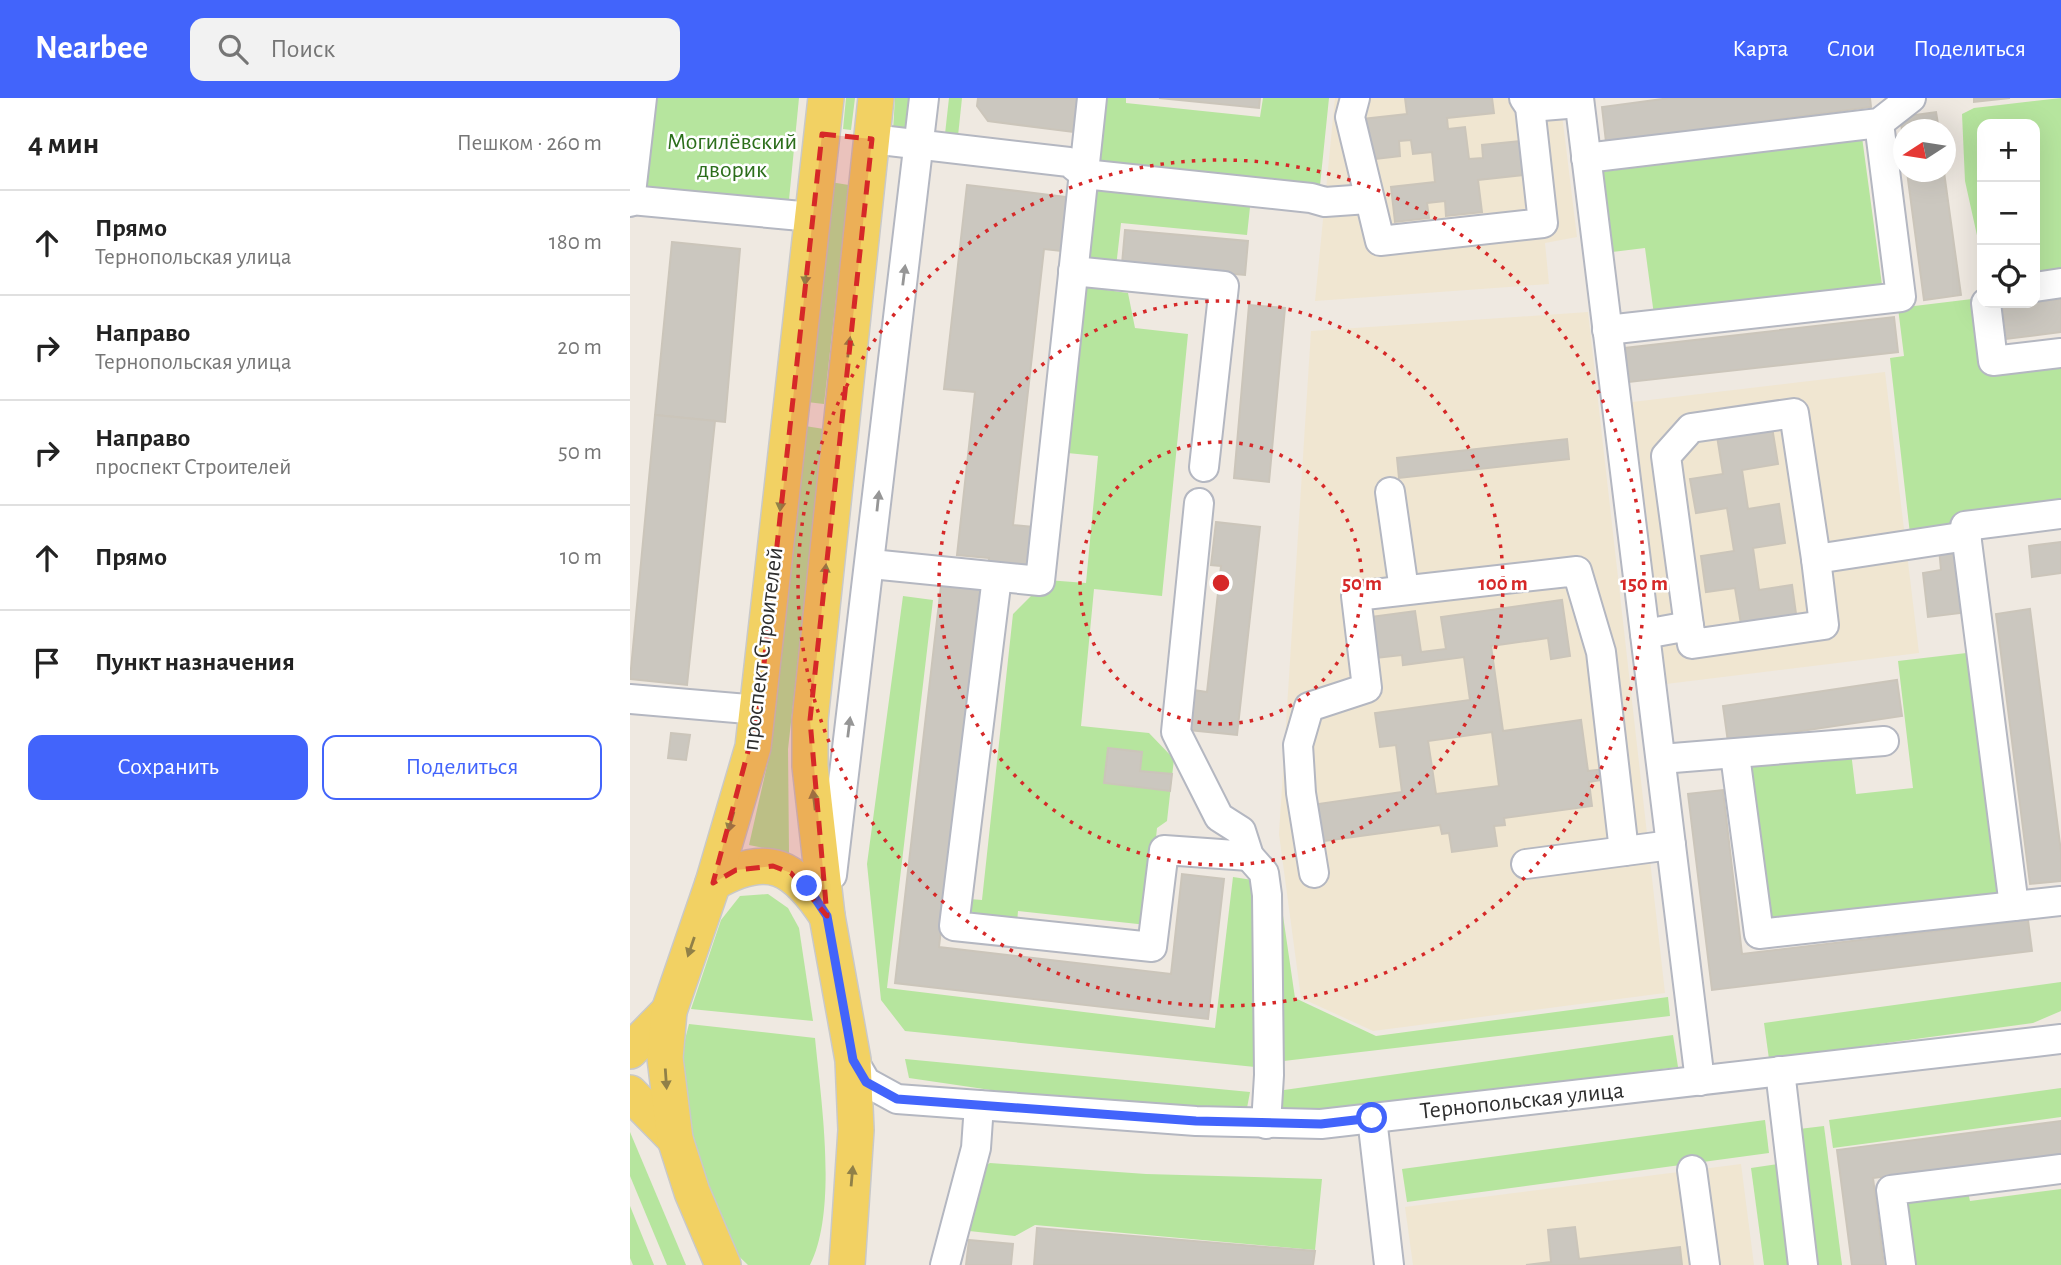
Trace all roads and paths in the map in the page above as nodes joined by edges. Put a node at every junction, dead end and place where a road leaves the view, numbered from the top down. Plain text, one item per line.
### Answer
1 (642, 98) edge
2 (826, 98) edge
3 (876, 98) edge
4 (924, 98) edge
5 (1092, 98) edge
6 (1355, 98) edge
7 (1911, 98) edge
8 (1579, 100) edge
9 (1527, 103) edge
10 (1879, 123) junction
11 (822, 134) junction
12 (872, 139) junction
13 (920, 145) junction
14 (1586, 158) junction
15 (1084, 174) junction
16 (1368, 199) junction
17 (630, 201) edge
18 (812, 217) junction
19 (1073, 271) junction
20 (2061, 284) edge
21 (2040, 286) edge
22 (1987, 308) edge
23 (1608, 330) junction
24 (2061, 353) edge
25 (1204, 467) dead end
26 (1390, 492) dead end
27 (1199, 503) dead end
28 (2061, 514) edge
29 (1967, 536) junction
30 (1816, 559) junction
31 (871, 564) junction
32 (997, 577) junction
33 (1404, 590) junction
34 (1689, 626) junction
35 (1645, 634) junction
36 (630, 699) edge
37 (758, 710) junction
38 (1884, 741) dead end
39 (1735, 755) junction
40 (1661, 759) junction
41 (1671, 845) junction
42 (1624, 851) junction
43 (1249, 856) junction
44 (1526, 863) dead end
45 (1314, 873) dead end
46 (713, 883) junction
47 (2061, 901) edge
48 (2014, 905) junction
49 (827, 916) junction
50 (669, 1011) junction
51 (2061, 1039) edge
52 (630, 1051) edge
53 (853, 1060) junction
54 (1780, 1071) junction
55 (1700, 1081) junction
56 (630, 1093) edge
57 (897, 1099) junction
58 (979, 1105) junction
59 (1372, 1118) junction
60 (1266, 1124) junction
61 (856, 1130) junction
62 (675, 1139) junction
63 (2061, 1169) edge
64 (1692, 1170) dead end
65 (844, 1258) edge
66 (722, 1261) edge
67 (945, 1265) edge
68 (1389, 1265) edge
69 (1705, 1265) edge
70 (1803, 1265) edge
71 (1901, 1265) edge

1 - 17 street
2 - 11 main road, проспект Строителей
3 - 12 main road
4 - 13 street
5 - 15 street
6 - 16 street
7 - 10 street
8 - 9 street
8 - 14 street
9 - 16 street
10 - 14 street
10 - 23 street
11 - 12 main road
11 - 18 main road, проспект Строителей
12 - 13 street
49 -> 12 main road
13 - 15 street
31 -> 13 street
14 - 23 street
15 - 16 street
15 - 19 street
17 - 18 street
18 -> 37 main road, проспект Строителей
19 - 25 street
19 - 32 street
20 - 21 street
22 - 24 street
23 - 35 street
26 - 33 street
27 - 43 street
28 - 29 street
29 - 30 street
29 - 48 street
30 - 34 street
30 - 34 street
31 - 32 street
49 -> 31 street
32 - 43 street
33 - 42 street
33 - 45 street
34 - 35 street
35 - 40 street
36 - 37 street
37 -> 46 main road, проспект Строителей
38 - 39 street
39 - 40 street
39 - 48 street
40 - 41 street
41 - 42 street
41 - 55 street
42 - 44 street
43 - 60 street
46 - 49 main road
46 -> 50 main road, проспект Строителей
47 - 48 street
49 - 53 main road
50 - 52 main road
50 -> 62 main road, проспект Строителей
51 - 54 street, Тернопольская улица
53 - 57 street, Тернопольская улица
53 - 61 main road
54 - 55 street, Тернопольская улица
54 - 70 street
55 - 59 street, Тернопольская улица
56 - 62 main road
57 - 58 street, Тернопольская улица
57 - 61 street
58 - 60 street, Тернопольская улица
58 - 67 street
59 - 60 street, Тернопольская улица
59 - 68 street
65 -> 61 main road
62 - 66 main road, проспект Строителей
63 - 71 street
64 - 69 street

